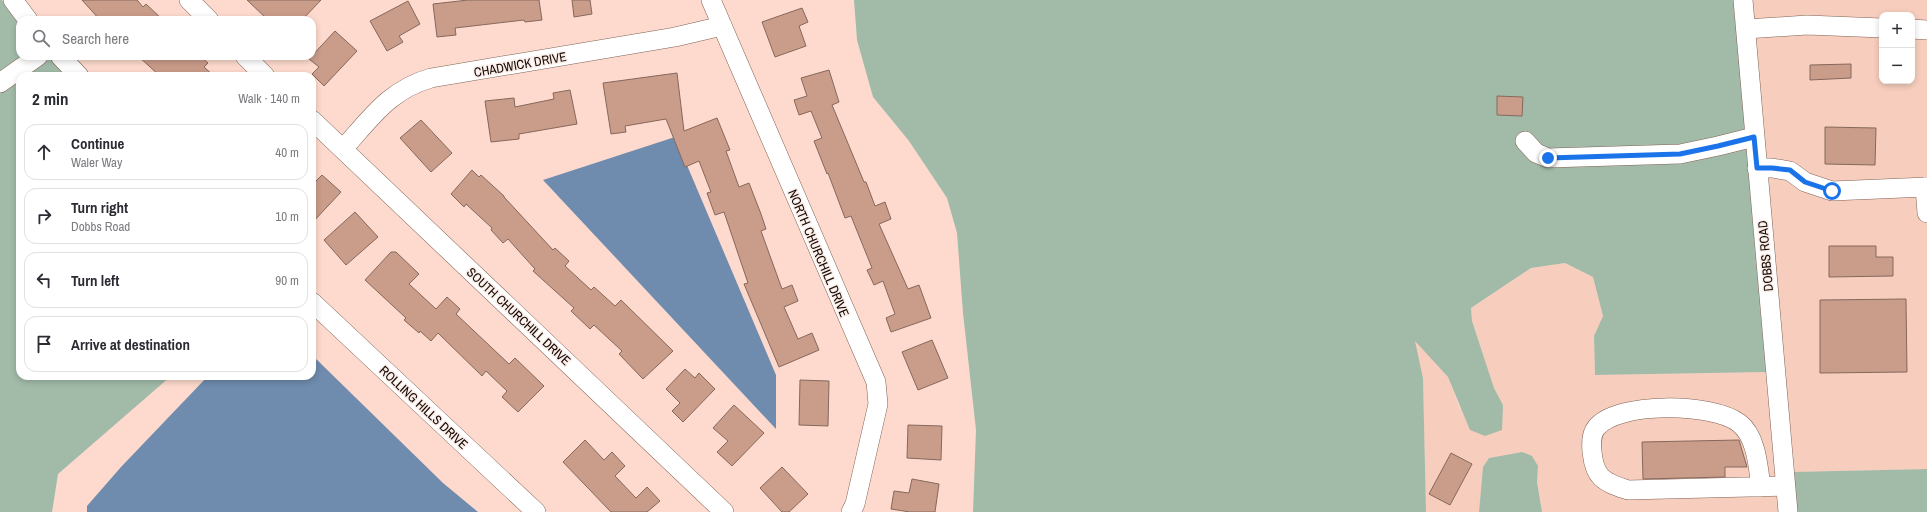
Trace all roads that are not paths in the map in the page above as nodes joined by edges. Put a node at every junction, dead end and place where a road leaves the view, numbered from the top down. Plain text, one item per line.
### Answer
1 (13, 0) edge
2 (189, 0) edge
3 (711, 0) edge
4 (1743, 0) edge
5 (25, 16) edge
6 (205, 16) edge
7 (722, 26) junction
8 (1879, 28) edge
9 (1746, 29) junction
10 (1915, 29) edge
11 (1927, 30) edge
12 (32, 60) edge
13 (64, 60) edge
14 (249, 60) edge
15 (75, 72) edge
16 (259, 72) edge
17 (0, 83) edge
18 (316, 124) edge
19 (1754, 137) junction
20 (1525, 141) dead end
21 (342, 149) junction
22 (1757, 168) junction
23 (1926, 187) edge
24 (1927, 213) edge
25 (316, 306) edge
26 (1785, 486) junction
27 (1761, 487) junction
28 (536, 512) edge
29 (724, 512) edge
30 (851, 512) edge
31 (1788, 512) edge

1 - 5 street
2 - 6 street
3 - 7 street, NORTH CHURCHILL DRIVE
4 - 9 street, DOBBS ROAD
7 - 21 street, CHADWICK DRIVE
7 - 30 street, NORTH CHURCHILL DRIVE
8 - 9 street
9 - 19 street, DOBBS ROAD
10 - 11 street
12 - 17 street
13 - 15 street
14 - 16 street
18 - 21 street, SOUTH CHURCHILL DRIVE
19 - 20 street
19 - 22 street, DOBBS ROAD
21 - 29 street, SOUTH CHURCHILL DRIVE
22 - 23 street
22 - 26 street, DOBBS ROAD
23 - 24 street
25 - 28 street, ROLLING HILLS DRIVE
26 - 27 street
26 - 31 street, DOBBS ROAD
27 - 27 street

